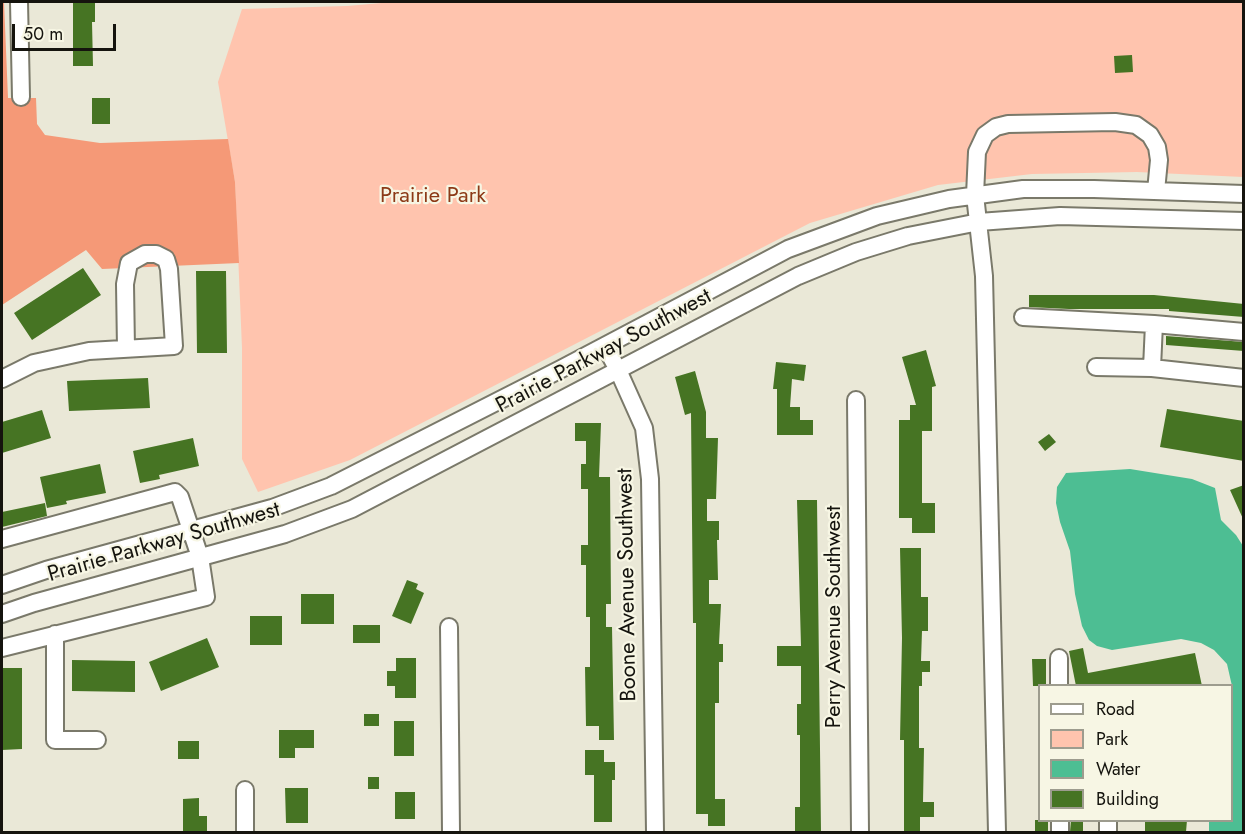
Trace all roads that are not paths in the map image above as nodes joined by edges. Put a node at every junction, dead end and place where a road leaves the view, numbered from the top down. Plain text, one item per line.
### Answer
1 (19, 2) edge
2 (21, 97) dead end
3 (1156, 191) junction
4 (1244, 194) edge
5 (975, 195) junction
6 (1244, 221) edge
7 (979, 222) junction
8 (1023, 317) dead end
9 (1154, 324) junction
10 (1244, 332) edge
11 (605, 346) junction
12 (126, 349) junction
13 (1096, 367) dead end
14 (1152, 368) junction
15 (618, 370) junction
16 (1244, 378) edge
17 (2, 379) edge
18 (856, 400) dead end
19 (192, 530) junction
20 (2, 539) edge
21 (200, 557) junction
22 (2, 585) edge
23 (2, 614) edge
24 (449, 627) dead end
25 (55, 634) junction
26 (2, 648) edge
27 (1059, 658) dead end
28 (1059, 684) edge
29 (97, 740) dead end
30 (245, 790) dead end
31 (245, 832) edge
32 (451, 832) edge
33 (655, 832) edge
34 (860, 832) edge
35 (997, 832) edge

1 - 2 street
3 - 4 street, Prairie Parkway Southwest
3 - 5 street, Prairie Parkway Southwest
3 - 5 street
5 - 7 street
5 - 11 street, Prairie Parkway Southwest
6 - 7 street, Prairie Parkway Southwest
7 - 15 street, Prairie Parkway Southwest
7 - 35 street
8 - 9 street
9 - 10 street
9 - 14 street
11 - 15 street, Boone Avenue Southwest
11 - 19 street, Prairie Parkway Southwest
12 - 12 street
12 - 17 street
13 - 14 street
14 - 16 street
15 - 21 street, Prairie Parkway Southwest
15 - 33 street, Boone Avenue Southwest
18 - 34 street, Perry Avenue Southwest
19 - 20 street
19 - 21 street
19 - 22 street, Prairie Parkway Southwest
21 - 23 street, Prairie Parkway Southwest
21 - 25 street
24 - 32 street
25 - 26 street
25 - 29 street
27 - 28 street
30 - 31 street

